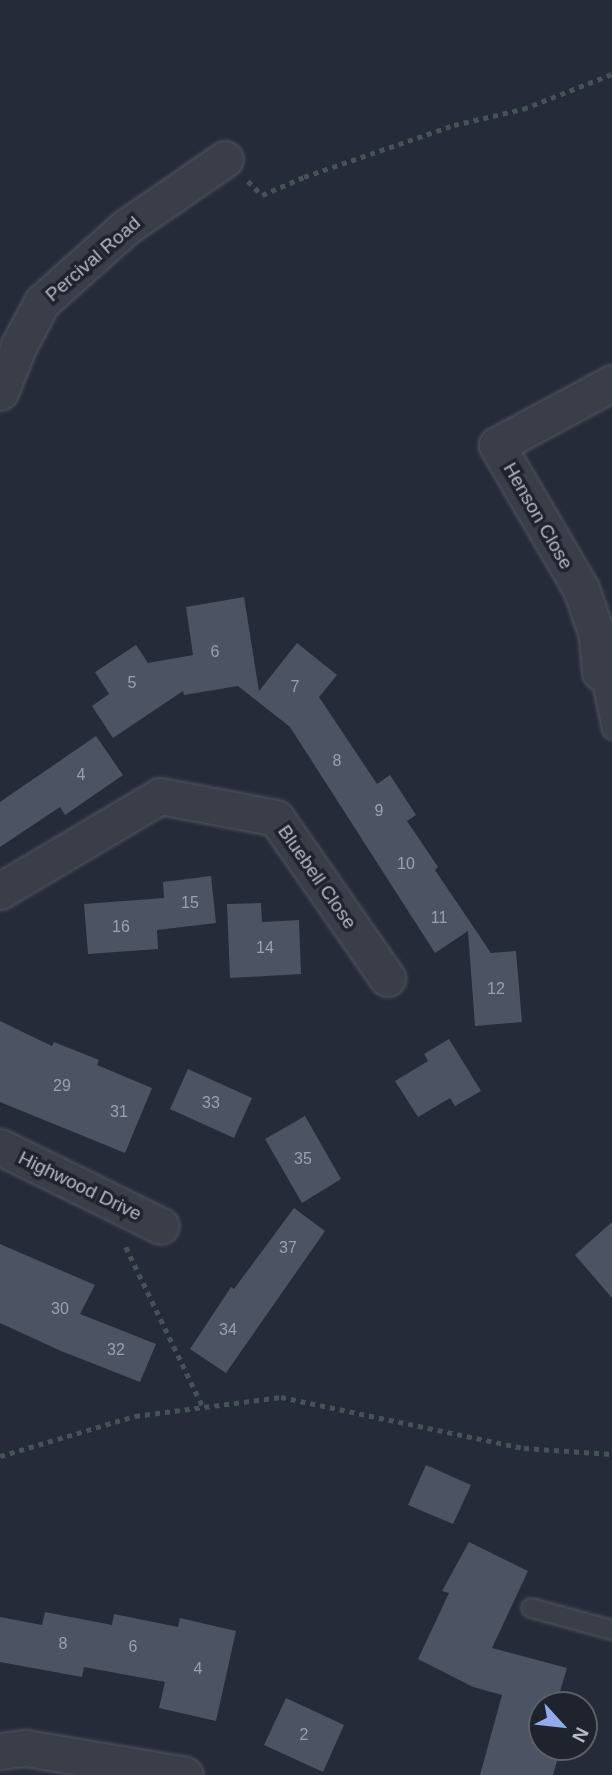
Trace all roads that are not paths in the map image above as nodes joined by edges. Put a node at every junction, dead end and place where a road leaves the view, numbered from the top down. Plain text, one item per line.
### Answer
1 (225, 159) road end
2 (612, 383) edge
3 (0, 392) edge
4 (600, 672) joint
5 (612, 730) edge
6 (0, 891) edge
7 (387, 978) dead end
8 (0, 1147) edge
9 (161, 1226) dead end
10 (531, 1608) dead end
11 (612, 1630) edge
12 (0, 1751) edge
13 (185, 1775) edge

1 - 3 street, Percival Road
2 - 4 street, Henson Close
4 - 5 lane
6 - 7 street, Bluebell Close
8 - 9 street, Highwood Drive
10 - 11 lane
12 - 13 street

